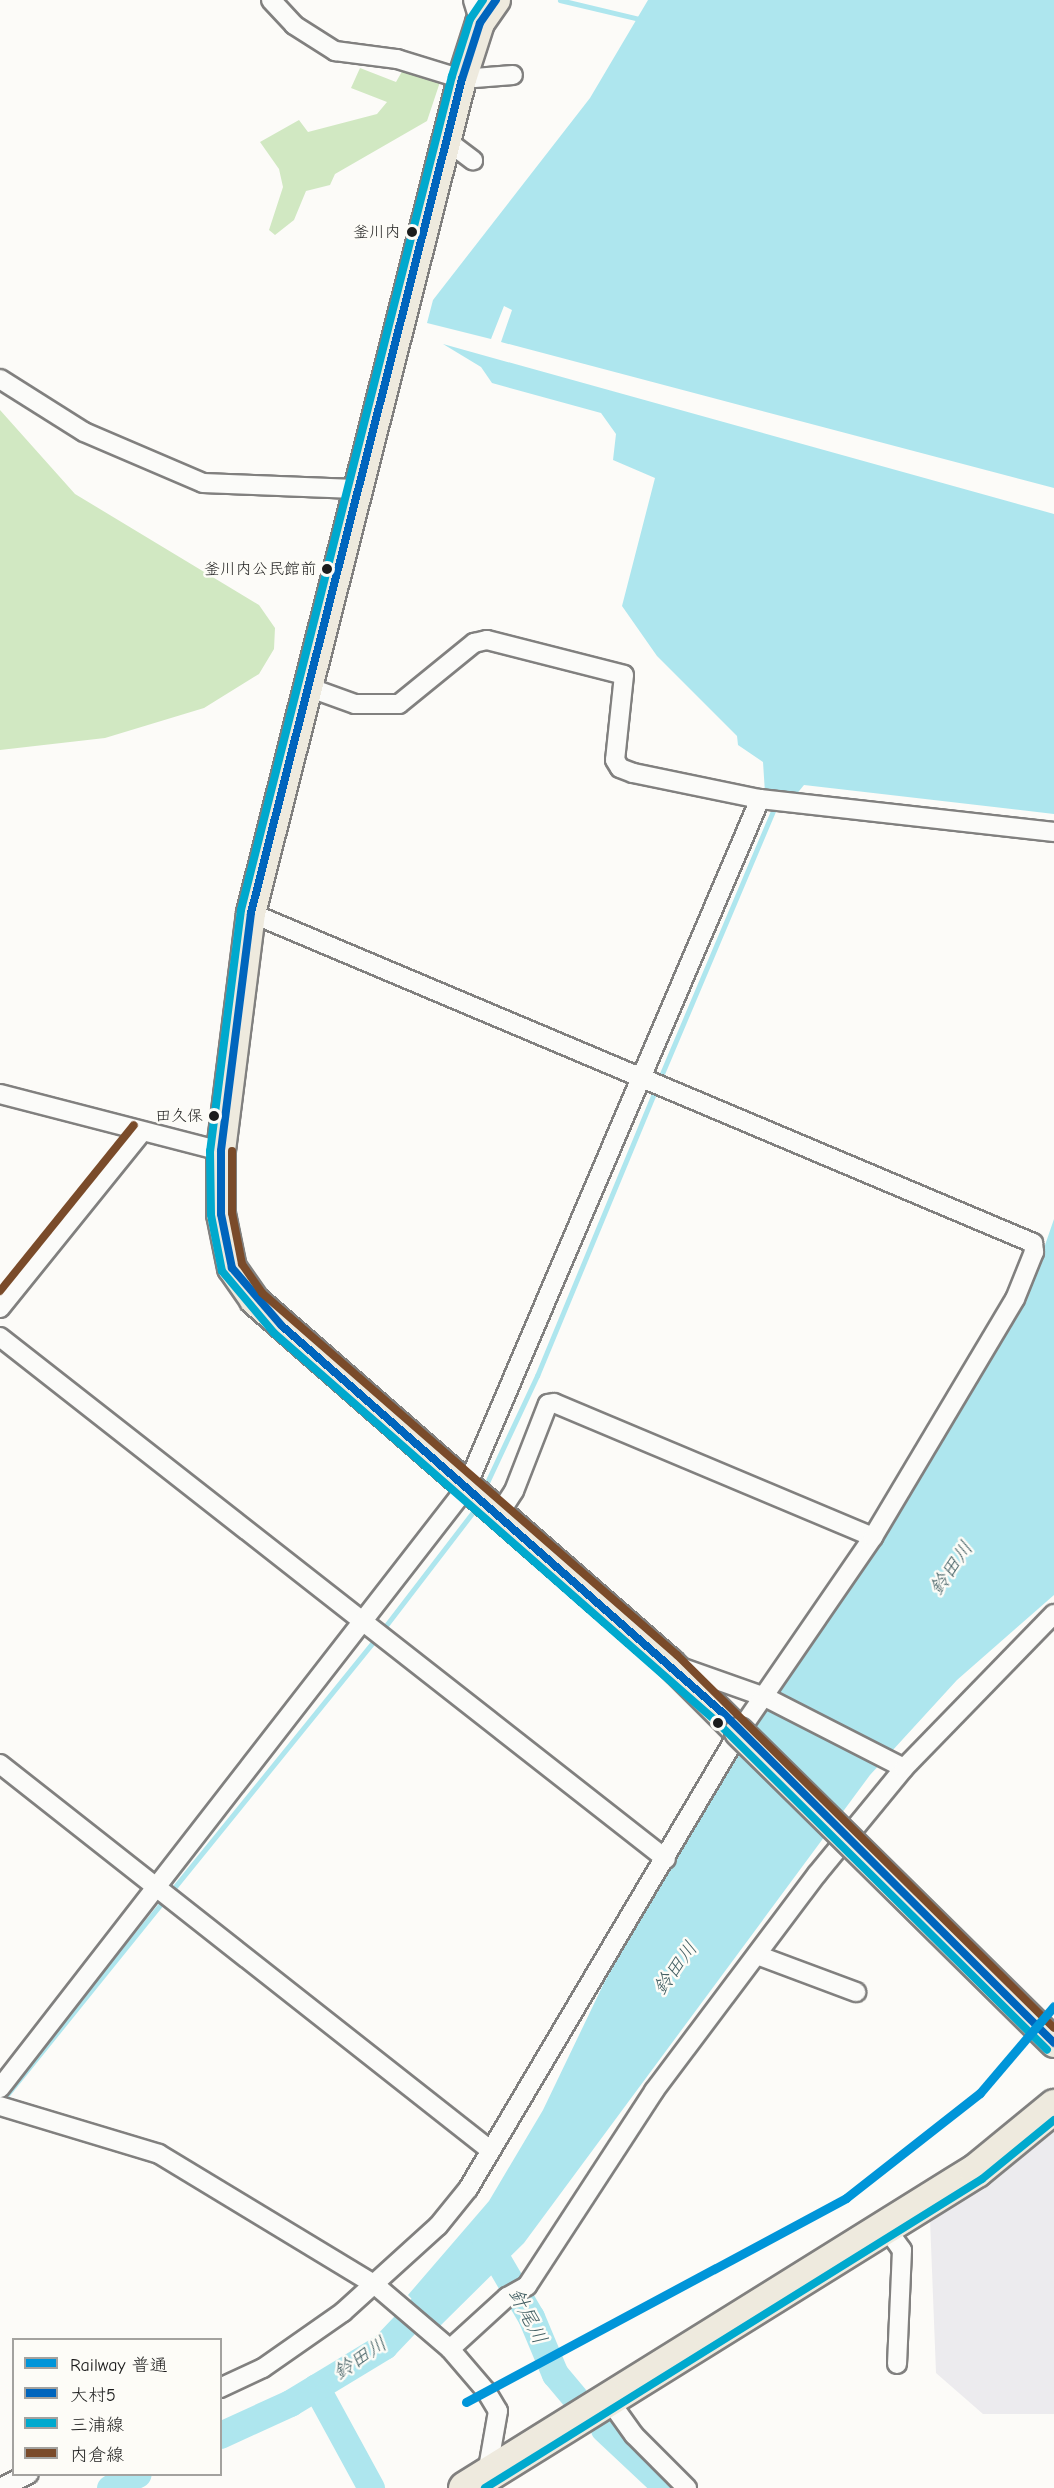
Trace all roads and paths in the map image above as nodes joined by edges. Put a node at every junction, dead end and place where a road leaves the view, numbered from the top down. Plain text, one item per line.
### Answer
1 (271, 0) edge
2 (496, 0) edge
3 (477, 11) edge
4 (513, 75) dead end
5 (462, 79) junction
6 (446, 140) junction
7 (473, 160) dead end
8 (0, 379) edge
9 (355, 489) junction
10 (305, 686) junction
11 (762, 798) junction
12 (1054, 832) edge
13 (251, 914) junction
14 (646, 1078) junction
15 (0, 1094) edge
16 (142, 1132) junction
17 (221, 1151) junction
18 (0, 1308) edge
19 (0, 1337) edge
20 (481, 1499) junction
21 (873, 1537) junction
22 (1054, 1614) edge
23 (367, 1623) junction
24 (670, 1664) junction
25 (769, 1699) junction
26 (739, 1732) junction
27 (0, 1764) edge
28 (897, 1765) junction
29 (666, 1859) junction
30 (164, 1893) junction
31 (757, 1955) junction
32 (856, 1992) dead end
33 (1054, 2043) edge
34 (0, 2088) edge
35 (1054, 2106) edge
36 (5, 2108) edge
37 (490, 2150) junction
38 (886, 2228) junction
39 (376, 2286) junction
40 (448, 2347) junction
41 (897, 2364) dead end
42 (222, 2387) edge
43 (609, 2400) junction
44 (27, 2476) edge
45 (480, 2484) edge
46 (0, 2488) edge
47 (687, 2488) edge

1 - 5 street
2 - 3 main road
3 - 5 main road
4 - 5 street
5 - 6 main road
6 - 7 street
6 - 9 main road
8 - 9 street
9 - 10 main road
10 - 11 street
10 - 13 main road
11 - 12 street
11 - 14 street
13 - 14 street
13 - 17 main road
14 - 20 street
14 - 21 street
15 - 16 street
16 - 17 street
16 - 18 street
17 - 20 main road
19 - 23 street
20 - 21 street
20 - 23 street
20 - 24 main road
21 - 25 street
22 - 28 street
23 - 29 street
23 - 30 street
24 - 25 street
24 - 26 main road
25 - 26 street
25 - 28 street
26 - 29 street
26 - 33 main road, bridge
27 - 30 street
28 - 31 street
29 - 37 street
30 - 34 street
30 - 37 street
31 - 32 street
31 - 40 street
35 - 38 highway
36 - 39 street
37 - 39 street
38 - 41 street
38 - 43 highway
39 - 40 street
39 - 42 street
40 - 45 street
43 - 45 highway
43 - 47 street
44 - 46 street

